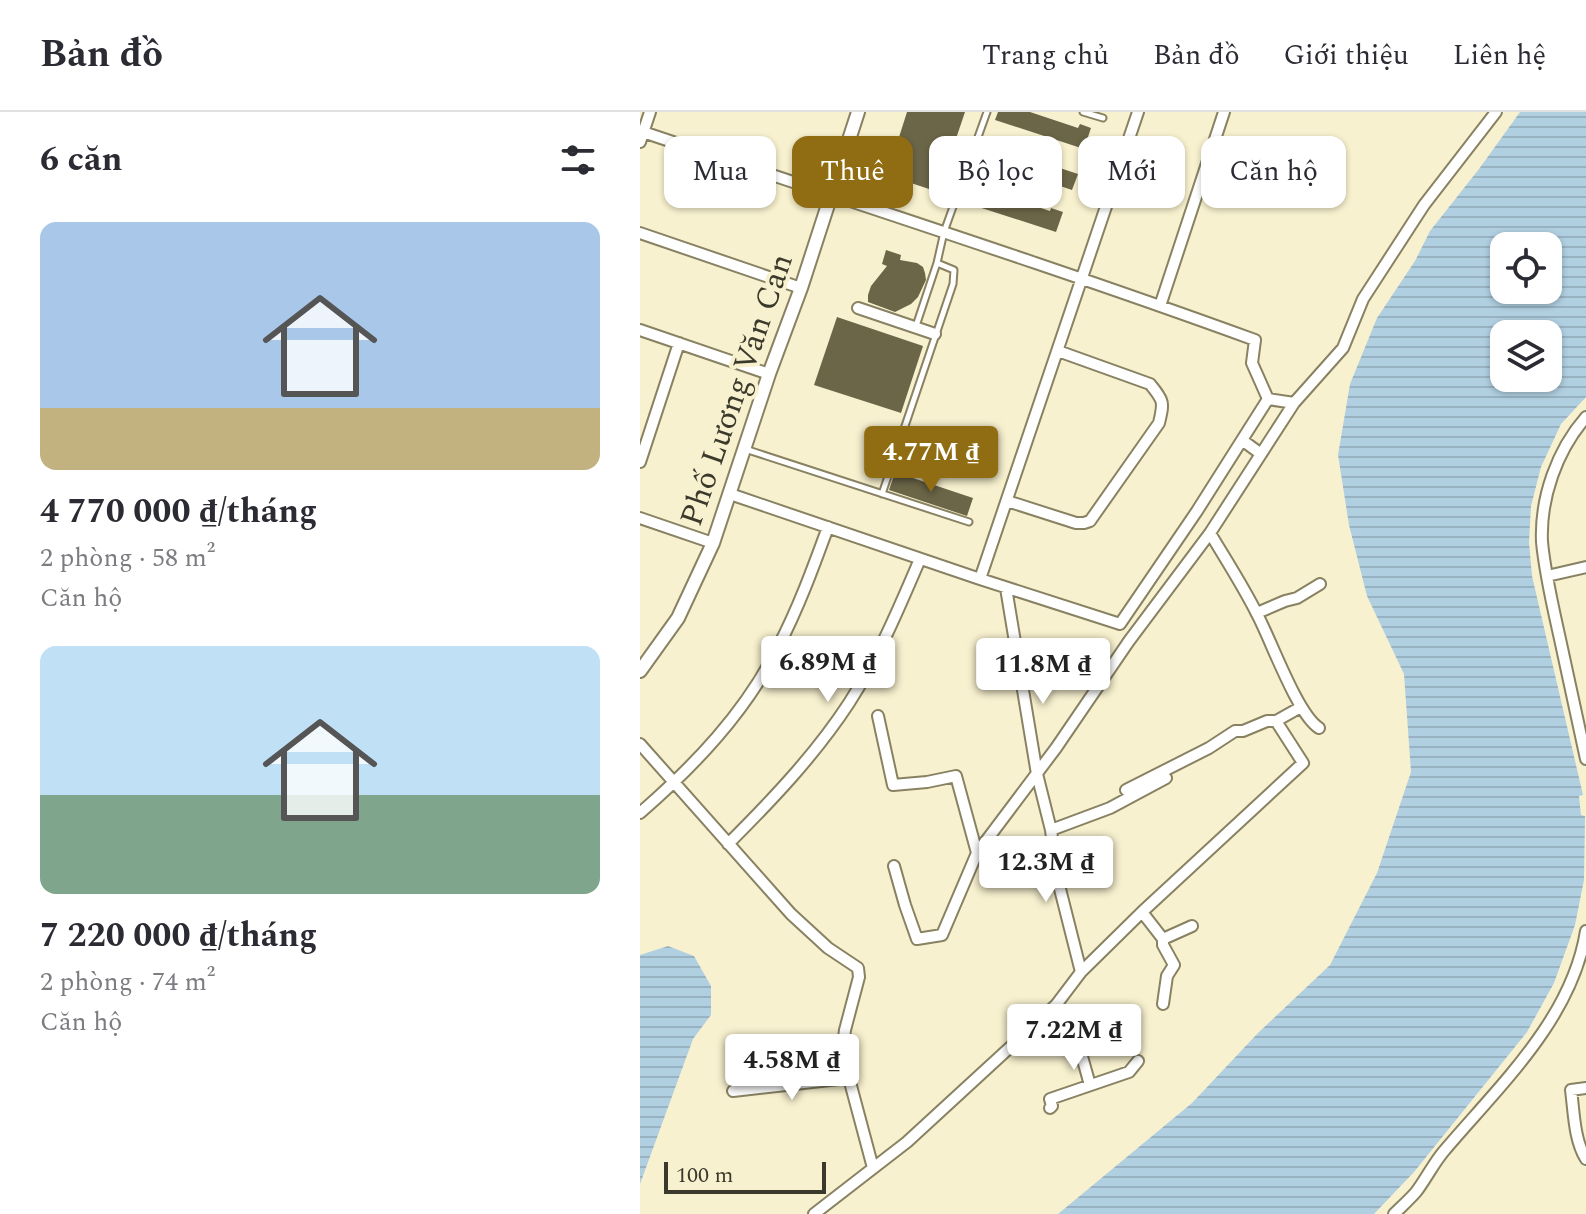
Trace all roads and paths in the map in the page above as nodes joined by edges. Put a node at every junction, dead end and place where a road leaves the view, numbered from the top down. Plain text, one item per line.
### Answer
1 (650, 112) edge
2 (858, 112) edge
3 (987, 112) edge
4 (1083, 112) edge
5 (1138, 112) edge
6 (1224, 112) edge
7 (1496, 112) edge
8 (1103, 118) dead end
9 (641, 135) edge
10 (850, 136) edge
11 (792, 183) edge
12 (826, 208) edge
13 (870, 208) edge
14 (944, 232) junction
15 (640, 233) edge
16 (937, 263) junction
17 (1082, 279) junction
18 (801, 288) junction
19 (1160, 306) junction
20 (858, 308) dead end
21 (916, 326) junction
22 (640, 330) edge
23 (935, 334) junction
24 (679, 343) junction
25 (1058, 351) junction
26 (769, 374) junction
27 (1268, 399) junction
28 (1294, 403) junction
29 (1586, 417) edge
30 (645, 431) edge
31 (1242, 440) junction
32 (745, 449) junction
33 (1261, 454) junction
34 (640, 462) edge
35 (730, 494) junction
36 (882, 494) junction
37 (1007, 501) junction
38 (640, 518) edge
39 (969, 522) dead end
40 (828, 527) junction
41 (1210, 533) junction
42 (713, 543) junction
43 (920, 559) junction
44 (1586, 567) edge
45 (1547, 576) junction
46 (980, 579) junction
47 (1320, 584) dead end
48 (1006, 588) junction
49 (1257, 613) junction
50 (1120, 624) junction
51 (1129, 641) junction
52 (640, 671) edge
53 (1301, 707) junction
54 (878, 716) dead end
55 (1276, 721) junction
56 (1319, 728) dead end
57 (640, 744) edge
58 (1586, 759) edge
59 (1037, 774) junction
60 (1166, 778) dead end
61 (675, 783) junction
62 (1126, 790) dead end
63 (640, 813) edge
64 (1051, 830) junction
65 (728, 844) junction
66 (977, 853) junction
67 (894, 866) dead end
68 (1142, 912) junction
69 (1192, 926) dead end
70 (1586, 936) edge
71 (1163, 939) junction
72 (1081, 972) junction
73 (1163, 1004) dead end
74 (1056, 1005) junction
75 (1138, 1061) dead end
76 (848, 1078) junction
77 (1090, 1085) junction
78 (1586, 1088) edge
79 (733, 1091) dead end
80 (1050, 1108) dead end
81 (1586, 1159) edge
82 (873, 1168) junction
83 (830, 1209) edge
84 (814, 1214) edge
85 (1394, 1214) edge

1 - 9 street
2 - 10 street, Phố Lương Văn Can
3 - 14 lane
4 - 8 lane
5 - 17 street
6 - 19 street
7 - 28 street
9 - 11 street
12 - 18 street, Phố Lương Văn Can
13 - 14 street
14 - 16 lane
14 - 17 street
15 - 18 street
16 - 21 lane
16 - 23 lane
17 - 19 street
17 - 25 street
18 - 26 street, Phố Lương Văn Can
19 - 27 street
20 - 21 street
21 - 23 street
22 - 24 street
23 - 36 lane
24 - 26 street
24 - 30 street
25 - 37 street
25 - 37 street
26 - 32 street, Phố Lương Văn Can
27 - 28 street
27 - 31 street
28 - 33 street
29 - 45 street
30 - 34 street
31 - 33 street
31 - 50 street
32 - 35 street, Phố Lương Văn Can
32 - 36 lane
33 - 41 street
35 - 40 street
35 - 42 street, Phố Lương Văn Can
36 - 39 lane
37 - 46 street
38 - 42 street
40 - 43 street
40 - 61 street
41 - 49 street
41 - 51 street
42 - 52 street, Phố Lương Văn Can
43 - 46 street
43 - 65 street
44 - 45 street
45 - 58 street
46 - 48 street
47 - 49 street
48 - 50 street
48 - 59 street
49 - 53 street
50 - 51 street
51 - 59 street
53 - 55 street
53 - 56 street
54 - 66 street
55 - 62 street
55 - 68 street
57 - 61 street
59 - 64 street
59 - 66 street
60 - 64 street
61 - 63 street
61 - 65 street
64 - 72 street
65 - 76 street
66 - 67 street
68 - 71 street
68 - 72 street
69 - 71 street
70 - 85 street
71 - 73 street
72 - 74 street
74 - 77 street
74 - 82 street
75 - 77 street
76 - 79 street
76 - 82 street
77 - 80 street
78 - 81 street
82 - 83 street
83 - 84 street

